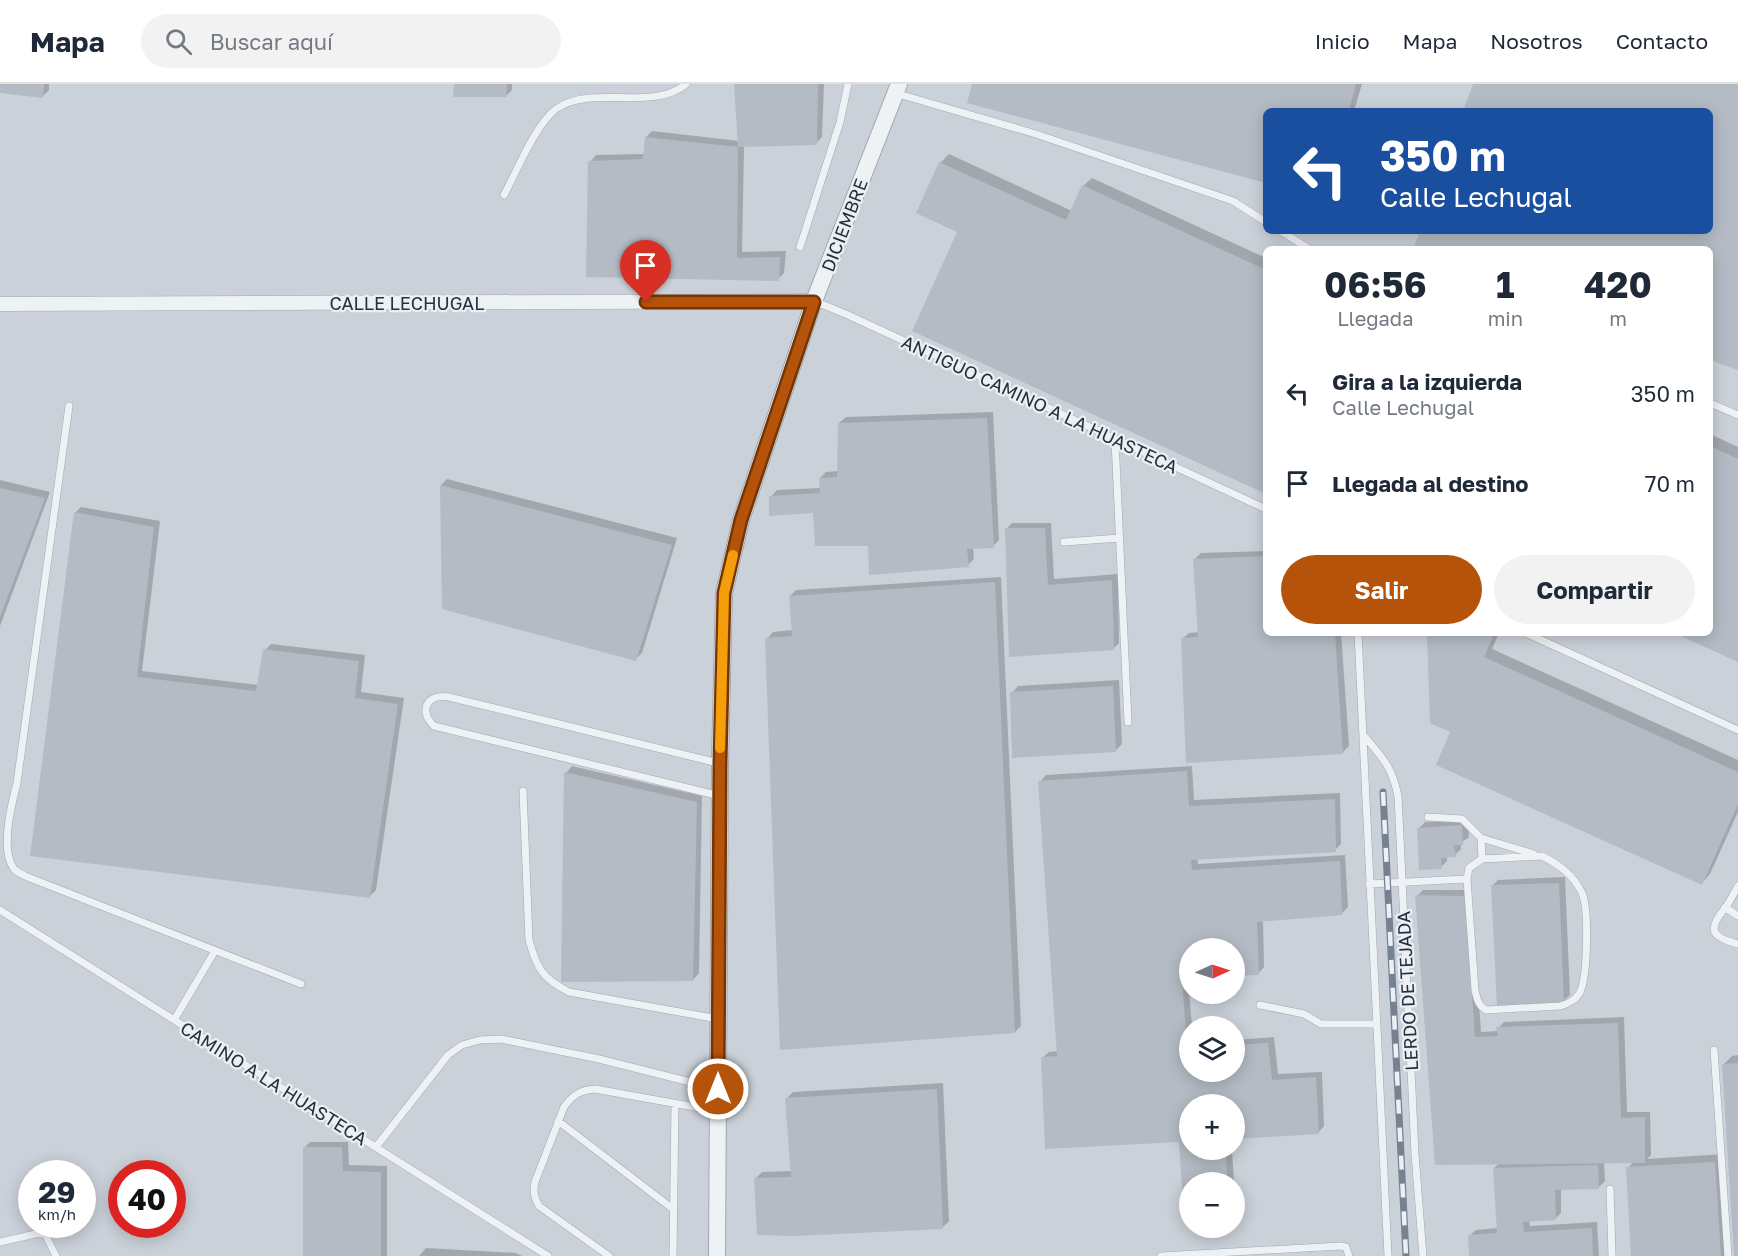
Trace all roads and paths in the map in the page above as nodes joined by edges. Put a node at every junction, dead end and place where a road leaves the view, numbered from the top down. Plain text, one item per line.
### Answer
1 (686, 84) edge
2 (848, 84) edge
3 (897, 88) edge
4 (504, 195) dead end
5 (1263, 220) edge
6 (1286, 234) edge
7 (1304, 246) edge
8 (800, 247) dead end
9 (814, 302) junction
10 (0, 304) edge
11 (1713, 404) edge
12 (69, 406) dead end
13 (1738, 415) edge
14 (1115, 440) junction
15 (1263, 508) edge
16 (1120, 538) junction
17 (1064, 542) dead end
18 (1358, 636) edge
19 (1533, 636) edge
20 (1128, 722) dead end
21 (1738, 730) edge
22 (1363, 736) junction
23 (720, 763) junction
24 (523, 791) dead end
25 (720, 796) junction
26 (1428, 817) dead end
27 (1481, 838) junction
28 (1542, 856) junction
29 (1482, 859) junction
30 (1467, 879) junction
31 (1401, 883) junction
32 (1369, 884) junction
33 (1738, 886) edge
34 (1725, 907) junction
35 (0, 910) edge
36 (1738, 916) edge
37 (1738, 944) edge
38 (215, 951) junction
39 (301, 984) dead end
40 (1260, 1005) dead end
41 (718, 1019) junction
42 (174, 1020) junction
43 (1377, 1024) junction
44 (1714, 1050) dead end
45 (718, 1089) junction
46 (675, 1104) junction
47 (718, 1111) junction
48 (558, 1121) junction
49 (376, 1147) junction
50 (1610, 1189) dead end
51 (673, 1209) junction
52 (0, 1242) edge
53 (1248, 1254) edge
54 (56, 1256) edge
55 (548, 1256) edge
56 (609, 1256) edge
57 (673, 1256) edge
58 (717, 1256) edge
59 (1161, 1256) edge
60 (1349, 1256) edge
61 (1388, 1256) edge
62 (1424, 1256) edge
63 (1612, 1256) edge
64 (1728, 1256) edge

1 - 4 lane
2 - 8 lane
3 - 5 lane
3 - 9 street, DICIEMBRE
6 - 7 lane
9 - 10 street, CALLE LECHUGAL
9 - 14 lane, ANTIGUO CAMINO A LA HUASTECA
9 - 23 street, DICIEMBRE
11 - 13 lane
12 - 38 lane
14 - 15 lane, ANTIGUO CAMINO A LA HUASTECA
14 - 16 lane
16 - 17 lane
16 - 20 lane
18 - 22 lane, LERDO DE TEJADA
19 - 21 lane
22 - 31 lane, LERDO DE TEJADA
22 - 32 lane, LERDO DE TEJADA
23 - 25 street, DICIEMBRE
23 - 25 lane
24 - 41 lane
25 - 41 street, DICIEMBRE
26 - 27 lane
27 - 28 lane
27 - 29 lane
28 - 29 lane
28 - 30 lane
29 - 30 lane
30 - 31 lane
31 - 32 lane
31 - 62 lane, LERDO DE TEJADA
32 - 43 lane, LERDO DE TEJADA
33 - 34 lane
34 - 36 lane
34 - 37 lane
35 - 42 lane, CAMINO A LA HUASTECA
38 - 39 lane
38 - 42 lane
40 - 43 lane
41 - 45 street, DICIEMBRE
42 - 49 lane, CAMINO A LA HUASTECA
43 - 61 lane, LERDO DE TEJADA
44 - 64 lane
45 - 47 street, DICIEMBRE
45 - 49 lane
46 - 47 lane
46 - 48 lane
46 - 51 lane
47 - 58 street, DICIEMBRE
48 - 51 lane
48 - 56 lane
49 - 55 lane, CAMINO A LA HUASTECA
50 - 63 lane
51 - 57 lane
52 - 54 lane
53 - 59 lane
53 - 60 lane

